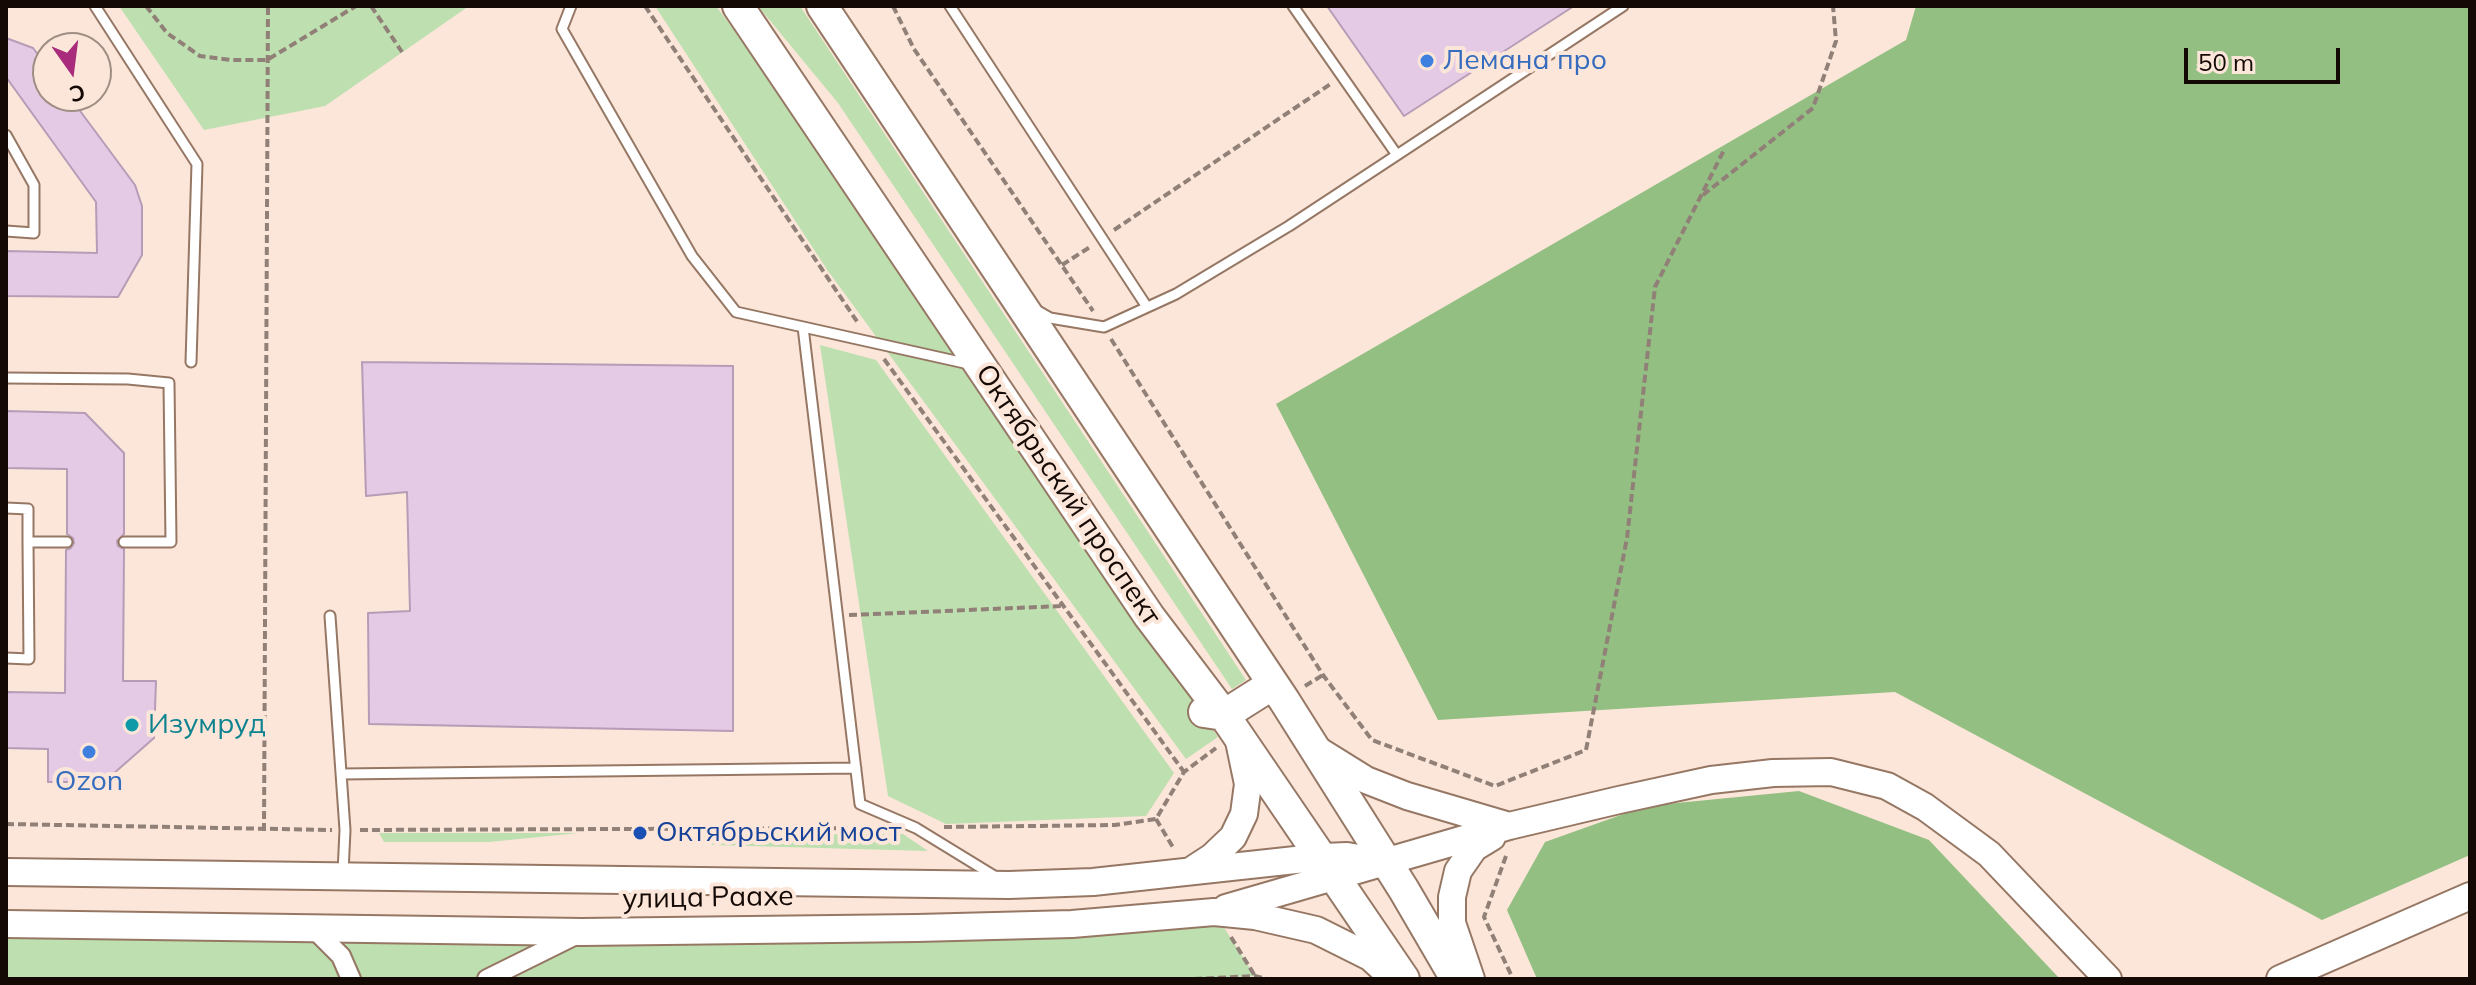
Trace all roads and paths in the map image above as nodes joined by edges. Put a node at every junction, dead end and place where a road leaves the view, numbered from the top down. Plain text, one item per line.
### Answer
1 (95, 6) edge
2 (146, 6) edge
3 (212, 6) edge
4 (230, 6) edge
5 (268, 6) edge
6 (356, 6) edge
7 (371, 6) edge
8 (571, 6) edge
9 (645, 6) edge
10 (738, 6) edge
11 (822, 6) edge
12 (893, 6) edge
13 (950, 6) edge
14 (1293, 6) edge
15 (1623, 6) edge
16 (1833, 6) edge
17 (402, 52) dead end
18 (267, 60) junction
19 (1342, 76) junction
20 (6, 135) edge
21 (1724, 150) dead end
22 (1397, 155) junction
23 (1701, 196) junction
24 (6, 231) edge
25 (1102, 238) junction
26 (1062, 265) junction
27 (1016, 299) junction
28 (1147, 307) junction
29 (803, 327) junction
30 (1104, 327) junction
31 (872, 342) junction
32 (191, 362) dead end
33 (982, 367) junction
34 (6, 378) edge
35 (6, 508) edge
36 (28, 542) junction
37 (67, 542) dead end
38 (124, 542) dead end
39 (1063, 606) junction
40 (839, 615) junction
41 (330, 616) dead end
42 (6, 658) edge
43 (1273, 684) junction
44 (1230, 724) junction
45 (1313, 747) junction
46 (856, 768) junction
47 (341, 774) junction
48 (6, 824) edge
49 (1509, 826) junction
50 (916, 828) junction
51 (345, 830) junction
52 (264, 831) junction
53 (1507, 853) dead end
54 (1387, 863) junction
55 (1330, 867) junction
56 (6, 872) edge
57 (1188, 873) junction
58 (343, 876) junction
59 (1009, 885) junction
60 (2470, 896) edge
61 (1214, 912) junction
62 (6, 924) edge
63 (313, 928) junction
64 (582, 932) junction
65 (1255, 976) junction
66 (351, 979) edge
67 (487, 979) edge
68 (1194, 979) edge
69 (1267, 979) edge
70 (1394, 979) edge
71 (1404, 979) edge
72 (1456, 979) edge
73 (1471, 979) edge
74 (1513, 979) edge
75 (2108, 979) edge
76 (2280, 979) edge

1 - 32 lane
2 - 18 path
3 - 4 path
5 - 18 path
6 - 18 path
7 - 17 path
8 - 29 lane
9 - 31 path
10 - 33 main road, Октябрьский проспект
11 - 27 main road
12 - 26 path
13 - 25 lane
14 - 19 lane
15 - 22 lane
16 - 23 path
18 - 52 path
19 - 22 lane
19 - 25 path
20 - 24 lane
21 - 23 path
22 - 28 lane
23 - 30 path
25 - 26 path
25 - 28 lane
26 - 30 path
27 - 30 lane
27 - 43 main road
28 - 30 lane
29 - 31 lane
29 - 40 lane
31 - 33 lane
31 - 39 path
33 - 44 main road, Октябрьский проспект
34 - 38 lane
35 - 36 lane
36 - 37 lane
36 - 42 lane
39 - 40 path
39 - 50 path
40 - 46 lane
41 - 47 lane
43 - 44 main road
43 - 45 main road
44 - 55 main road
44 - 57 main road
45 - 49 main road
45 - 54 main road
46 - 47 lane
46 - 50 lane
47 - 51 lane
48 - 52 path
49 - 54 main road
49 - 73 main road
49 - 75 main road
50 - 51 path
50 - 59 lane
51 - 52 path
51 - 58 lane
53 - 74 path
54 - 55 main road, улица Раахе
54 - 72 main road
55 - 57 main road, улица Раахе
55 - 61 main road
55 - 71 main road
56 - 58 main road, улица Раахе
57 - 59 main road, улица Раахе
58 - 59 main road, улица Раахе
60 - 76 main road
61 - 64 main road, улица Раахе
61 - 65 path
61 - 70 main road, улица Раахе
62 - 63 main road, улица Раахе
63 - 64 main road, улица Раахе
63 - 66 street
64 - 67 street
65 - 68 path
65 - 69 path

